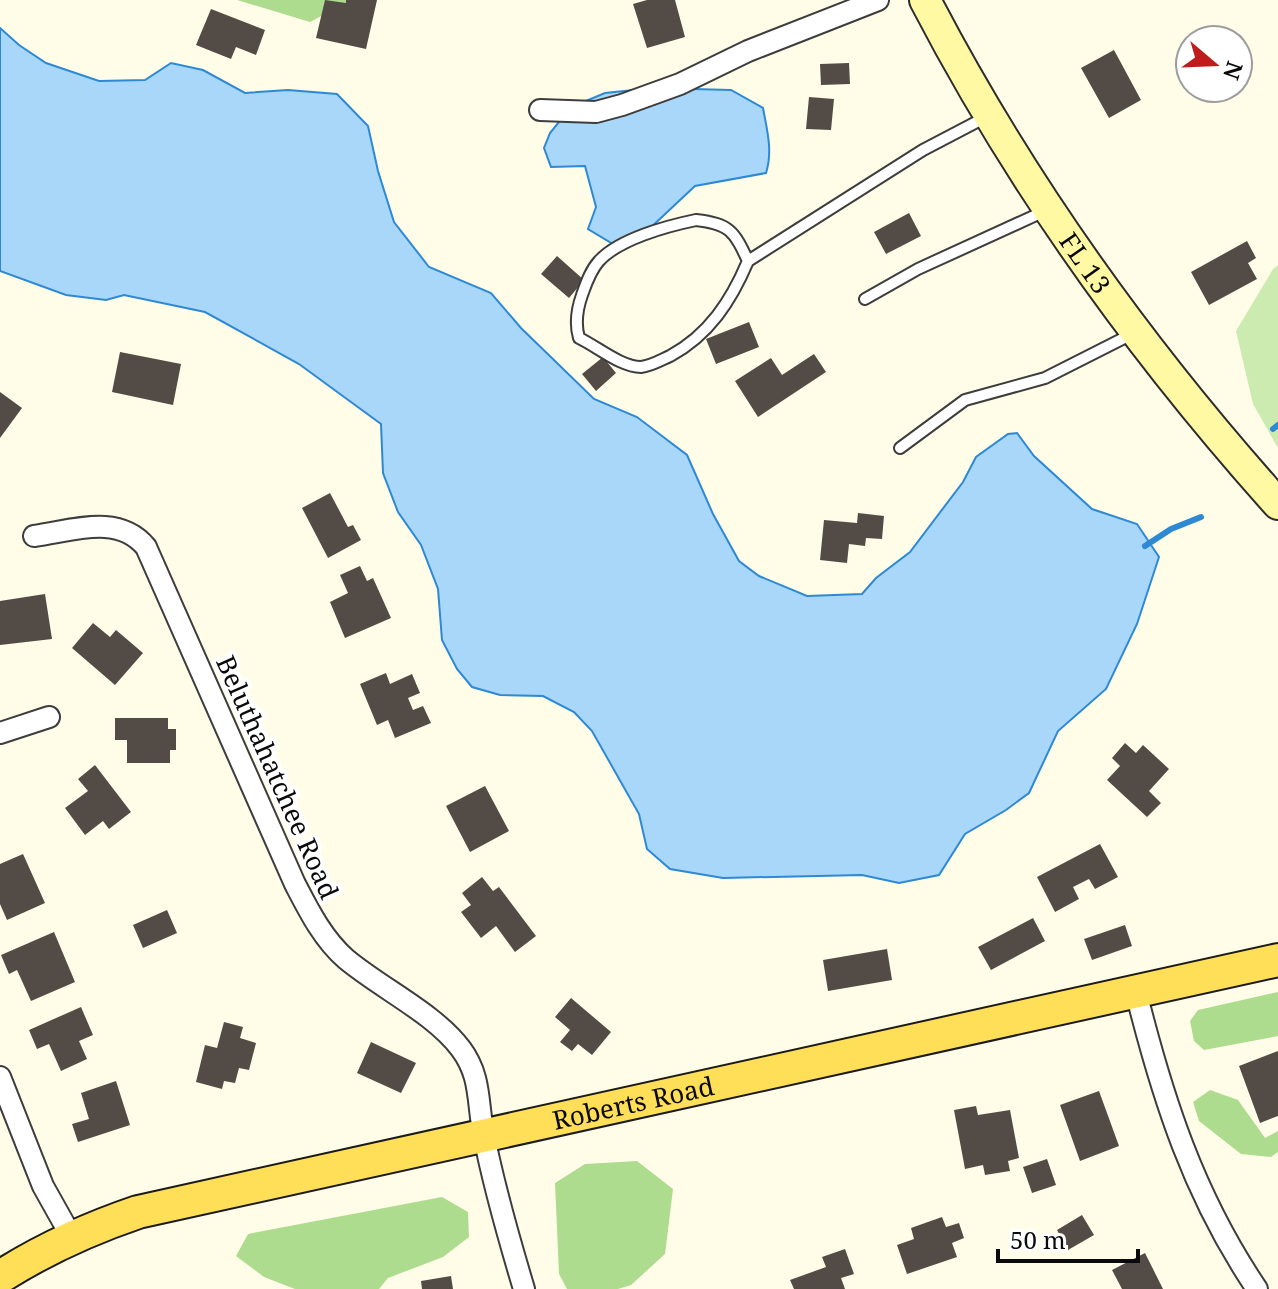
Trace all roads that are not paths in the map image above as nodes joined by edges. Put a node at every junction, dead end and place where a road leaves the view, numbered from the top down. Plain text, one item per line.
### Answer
1 (878, 0) edge
2 (925, 0) edge
3 (540, 110) dead end
4 (990, 115) junction
5 (1049, 209) junction
6 (748, 261) junction
7 (865, 299) dead end
8 (1134, 333) junction
9 (900, 448) dead end
10 (1278, 504) edge
11 (34, 536) dead end
12 (49, 717) dead end
13 (0, 733) edge
14 (1278, 960) edge
15 (1136, 992) junction
16 (0, 1077) edge
17 (483, 1135) junction
18 (71, 1236) junction
19 (0, 1277) edge
20 (524, 1289) edge
21 (1257, 1289) edge

1 - 3 street
2 - 4 main road, FL 13
4 - 5 main road, FL 13
4 - 6 lane
5 - 7 lane
5 - 8 main road, FL 13
6 - 6 lane
8 - 9 lane
8 - 10 main road, FL 13
11 - 17 street, Beluthahatchee Road
12 - 13 street
14 - 15 main road, Roberts Road
15 - 17 main road, Roberts Road
15 - 21 street
16 - 18 street
17 - 18 main road, Roberts Road
17 - 20 street, Beluthahatchee Road
18 - 19 main road, Roberts Road

